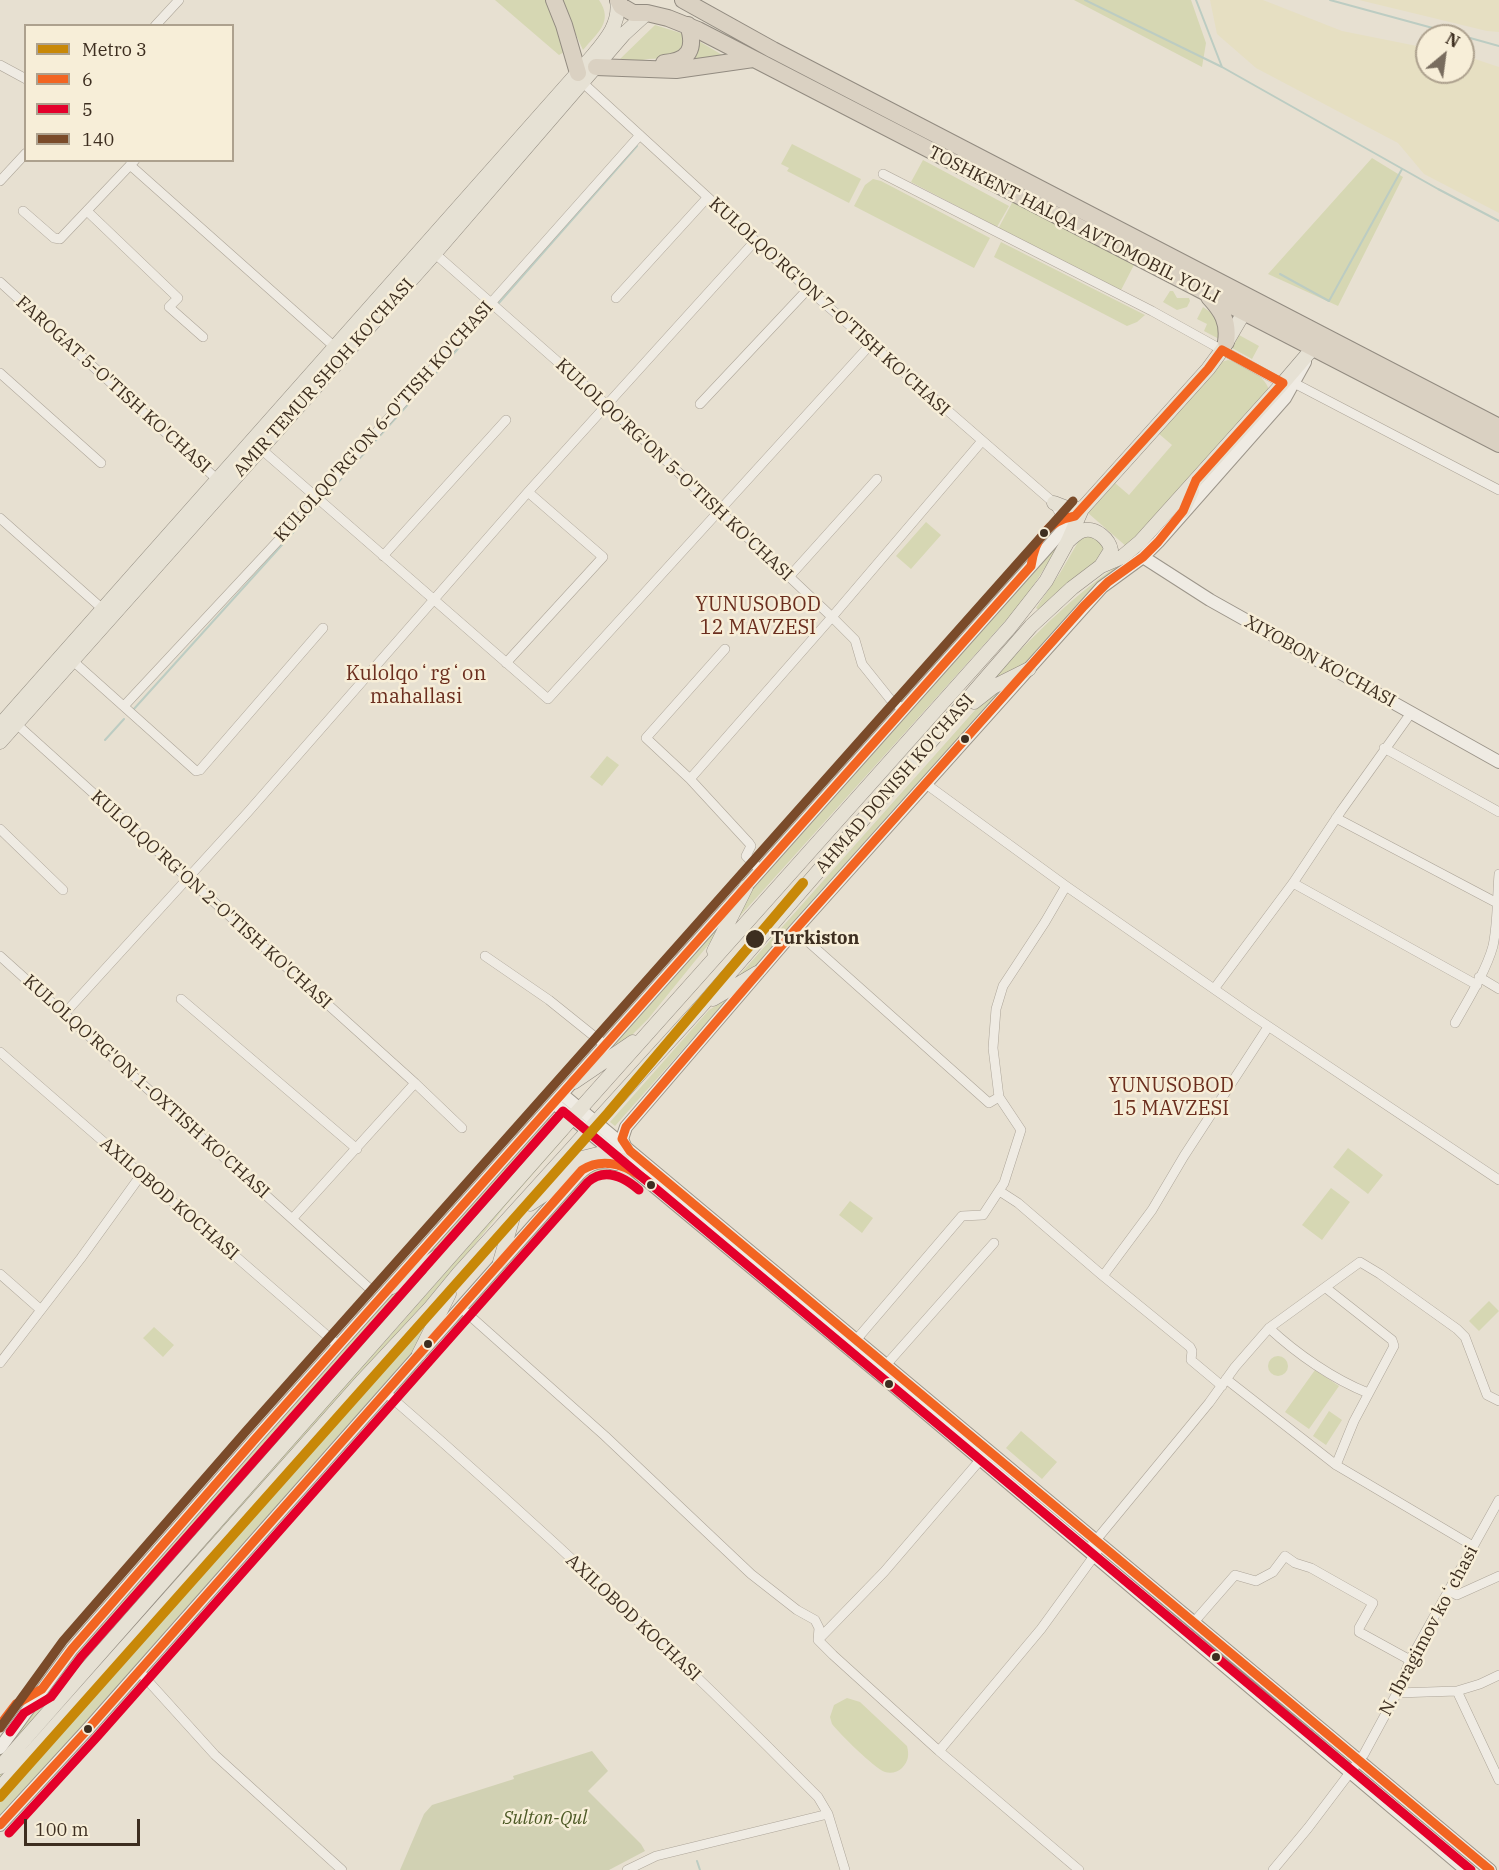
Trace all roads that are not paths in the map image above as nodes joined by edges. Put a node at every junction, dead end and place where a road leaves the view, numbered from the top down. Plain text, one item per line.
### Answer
1 (179, 0) edge
2 (554, 0) edge
3 (617, 0) edge
4 (661, 0) edge
5 (693, 2) edge
6 (647, 13) junction
7 (157, 24) edge
8 (688, 25) junction
9 (753, 59) junction
10 (0, 65) edge
11 (596, 67) junction
12 (640, 69) junction
13 (24, 78) edge
14 (580, 78) junction
15 (640, 135) junction
16 (24, 155) edge
17 (133, 163) edge
18 (883, 174) dead end
19 (0, 181) edge
20 (707, 198) junction
21 (23, 211) dead end
22 (87, 211) junction
23 (755, 241) junction
24 (430, 249) junction
25 (0, 282) edge
26 (808, 289) junction
27 (1204, 292) junction
28 (616, 298) dead end
29 (492, 303) junction
30 (1248, 305) junction
31 (203, 337) dead end
32 (1317, 341) junction
33 (870, 345) junction
34 (1224, 346) junction
35 (340, 351) junction
36 (0, 373) edge
37 (1289, 385) junction
38 (700, 404) dead end
39 (608, 406) junction
40 (506, 420) dead end
41 (1499, 427) edge
42 (982, 441) junction
43 (1499, 444) edge
44 (261, 449) junction
45 (101, 463) dead end
46 (878, 479) dead end
47 (1196, 480) junction
48 (222, 484) junction
49 (1499, 490) edge
50 (528, 492) junction
51 (317, 499) junction
52 (1054, 503) junction
53 (1082, 509) junction
54 (720, 510) junction
55 (1183, 511) junction
56 (0, 518) edge
57 (1069, 533) junction
58 (383, 556) junction
59 (1143, 557) junction
60 (1101, 566) junction
61 (789, 577) junction
62 (433, 601) junction
63 (108, 613) junction
64 (832, 617) junction
65 (323, 628) dead end
66 (725, 649) dead end
67 (506, 663) junction
68 (78, 665) junction
69 (1029, 669) junction
70 (124, 706) junction
71 (903, 709) junction
72 (1411, 713) junction
73 (951, 720) junction
74 (8, 722) edge
75 (0, 742) edge
76 (1384, 748) junction
77 (1499, 762) edge
78 (690, 778) junction
79 (926, 784) junction
80 (1499, 812) edge
81 (1336, 818) junction
82 (0, 829) edge
83 (760, 870) junction
84 (1499, 874) edge
85 (187, 878) junction
86 (1293, 883) junction
87 (746, 886) junction
88 (1066, 886) junction
89 (1498, 888) edge
90 (63, 890) dead end
91 (1499, 904) edge
92 (795, 930) junction
93 (0, 956) edge
94 (484, 956) dead end
95 (707, 966) junction
96 (757, 973) junction
97 (1478, 981) junction
98 (1214, 989) junction
99 (1499, 989) edge
100 (181, 999) dead end
101 (703, 1004) junction
102 (65, 1013) junction
103 (1455, 1023) dead end
104 (1269, 1027) junction
105 (650, 1030) junction
106 (605, 1045) junction
107 (0, 1052) edge
108 (573, 1082) junction
109 (416, 1083) junction
110 (999, 1097) junction
111 (558, 1099) junction
112 (576, 1114) junction
113 (592, 1127) junction
114 (462, 1128) dead end
115 (357, 1149) junction
116 (626, 1155) junction
117 (638, 1173) junction
118 (141, 1175) junction
119 (1499, 1180) edge
120 (1000, 1192) junction
121 (513, 1214) junction
122 (293, 1218) junction
123 (468, 1236) junction
124 (994, 1243) dead end
125 (500, 1262) junction
126 (459, 1273) junction
127 (0, 1274) edge
128 (1102, 1276) junction
129 (392, 1287) junction
130 (369, 1288) dead end
131 (1326, 1288) junction
132 (460, 1307) junction
133 (41, 1310) junction
134 (1269, 1328) junction
135 (856, 1340) junction
136 (339, 1346) junction
137 (419, 1353) junction
138 (0, 1363) edge
139 (886, 1365) junction
140 (1224, 1382) junction
141 (385, 1392) junction
142 (1368, 1393) junction
143 (1499, 1401) edge
144 (981, 1459) junction
145 (1336, 1465) junction
146 (1499, 1500) edge
147 (1473, 1546) junction
148 (1095, 1547) junction
149 (1499, 1576) edge
150 (1449, 1591) junction
151 (1194, 1622) junction
152 (818, 1640) junction
153 (1410, 1660) junction
154 (139, 1671) junction
155 (1499, 1675) edge
156 (1457, 1691) junction
157 (1397, 1693) junction
158 (0, 1748) edge
159 (939, 1751) junction
160 (1359, 1761) junction
161 (0, 1767) edge
162 (1351, 1772) junction
163 (1497, 1773) edge
164 (0, 1788) edge
165 (828, 1814) junction
166 (0, 1825) edge
167 (342, 1870) edge
168 (627, 1870) edge
169 (845, 1870) edge
170 (1079, 1870) edge
171 (1273, 1870) edge
172 (1466, 1870) edge
173 (1490, 1870) edge

1 - 7 street
2 - 14 highway
3 - 6 highway, TOSHKENT HALQA AVTOMOBIL YO'LI
3 - 14 main road, AMIR TEMUR SHOH KO'CHASI
4 - 6 highway
5 - 30 highway, TOSHKENT HALQA AVTOMOBIL YO'LI
6 - 8 highway, TOSHKENT HALQA AVTOMOBIL YO'LI
6 - 11 main road, AMIR TEMUR SHOH KO'CHASI
8 - 9 highway, TOSHKENT HALQA AVTOMOBIL YO'LI
8 - 12 highway
9 - 12 highway
9 - 27 highway, TOSHKENT HALQA AVTOMOBIL YO'LI
10 - 13 street
11 - 12 highway
11 - 14 main road, AMIR TEMUR SHOH KO'CHASI
14 - 15 street, KULOLQO'RG'ON 7-O'TISH KO'CHASI
14 - 24 main road, AMIR TEMUR SHOH KO'CHASI
15 - 20 street, KULOLQO'RG'ON 7-O'TISH KO'CHASI
15 - 29 street, KULOLQO'RG'ON 6-O'TISH KO'CHASI
16 - 19 street
17 - 22 street
17 - 35 street
18 - 34 street
20 - 23 street, KULOLQO'RG'ON 7-O'TISH KO'CHASI
20 - 28 street
21 - 22 street
22 - 31 street
23 - 26 street, KULOLQO'RG'ON 7-O'TISH KO'CHASI
23 - 39 street
24 - 29 street, KULOLQO'RG'ON 5-O'TISH KO'CHASI
24 - 35 main road, AMIR TEMUR SHOH KO'CHASI
25 - 48 street, FAROGAT 5-O'TISH KO'CHASI
26 - 33 street, KULOLQO'RG'ON 7-O'TISH KO'CHASI
26 - 38 street
27 - 30 highway, TOSHKENT HALQA AVTOMOBIL YO'LI
27 - 34 highway
29 - 39 street, KULOLQO'RG'ON 5-O'TISH KO'CHASI
29 - 51 street, KULOLQO'RG'ON 6-O'TISH KO'CHASI
30 - 32 highway, TOSHKENT HALQA AVTOMOBIL YO'LI
30 - 34 main road, AHMAD DONISH KO'CHASI
32 - 37 main road, AHMAD DONISH KO'CHASI
32 - 41 highway, TOSHKENT HALQA AVTOMOBIL YO'LI
32 - 43 highway, TOSHKENT HALQA AVTOMOBIL YO'LI
33 - 42 street, KULOLQO'RG'ON 7-O'TISH KO'CHASI
33 - 54 street
34 - 37 street
34 - 53 main road, AHMAD DONISH KO'CHASI
35 - 44 main road, AMIR TEMUR SHOH KO'CHASI
35 - 48 main road, AMIR TEMUR SHOH KO'CHASI
36 - 45 street
37 - 47 main road, AHMAD DONISH KO'CHASI
37 - 49 street
37 - 55 street, AHMAD DONISH KO'CHASI
39 - 50 street
39 - 54 street, KULOLQO'RG'ON 5-O'TISH KO'CHASI
40 - 58 street
42 - 52 street, KULOLQO'RG'ON 7-O'TISH KO'CHASI
42 - 64 street
44 - 48 main road, AMIR TEMUR SHOH KO'CHASI
44 - 51 street
46 - 61 street
47 - 55 main road
47 - 60 main road, AHMAD DONISH KO'CHASI
48 - 63 main road, AMIR TEMUR SHOH KO'CHASI
50 - 62 street
50 - 67 street
51 - 58 street
51 - 70 street, KULOLQO'RG'ON 6-O'TISH KO'CHASI
52 - 53 main road
52 - 57 street, KULOLQO'RG'ON 7-O'TISH KO'CHASI
53 - 57 main road, AHMAD DONISH KO'CHASI
54 - 61 street, KULOLQO'RG'ON 5-O'TISH KO'CHASI
54 - 67 street
55 - 59 street, AHMAD DONISH KO'CHASI
56 - 63 street
57 - 60 main road, AHMAD DONISH KO'CHASI
57 - 71 street, AHMAD DONISH KO'CHASI
57 - 95 main road, AHMAD DONISH KO'CHASI
58 - 62 street
59 - 69 street, AHMAD DONISH KO'CHASI
59 - 72 street, XIYOBON KO'CHASI
60 - 73 main road, AHMAD DONISH KO'CHASI
61 - 64 street, KULOLQO'RG'ON 5-O'TISH KO'CHASI
62 - 67 street
62 - 85 street
63 - 68 main road, AMIR TEMUR SHOH KO'CHASI
63 - 74 main road, AMIR TEMUR SHOH KO'CHASI
64 - 71 street, KULOLQO'RG'ON 5-O'TISH KO'CHASI
64 - 78 street
65 - 70 street
66 - 78 street
68 - 70 street
68 - 74 main road, AMIR TEMUR SHOH KO'CHASI
69 - 73 main road
69 - 79 street, AHMAD DONISH KO'CHASI
71 - 83 street, AHMAD DONISH KO'CHASI
72 - 76 street
72 - 77 street, XIYOBON KO'CHASI
73 - 101 main road, AHMAD DONISH KO'CHASI
74 - 75 main road, AMIR TEMUR SHOH KO'CHASI
74 - 85 street, KULOLQO'RG'ON 2-O'TISH KO'CHASI
76 - 80 street
76 - 81 street
78 - 83 street
79 - 88 street
79 - 92 street, AHMAD DONISH KO'CHASI
81 - 86 street
81 - 91 street
82 - 90 street
83 - 87 street, AHMAD DONISH KO'CHASI
84 - 89 street
85 - 102 street
85 - 109 street, KULOLQO'RG'ON 2-O'TISH KO'CHASI
86 - 97 street
86 - 98 street
87 - 95 main road
87 - 106 street, AHMAD DONISH KO'CHASI
88 - 98 street
88 - 110 street
89 - 91 street
91 - 97 street
92 - 96 street, AHMAD DONISH KO'CHASI
92 - 110 street
93 - 102 street, KULOLQO'RG'ON 1-OXTISH KO'CHASI
94 - 106 street
95 - 105 main road, AHMAD DONISH KO'CHASI
96 - 101 main road
96 - 116 street, AHMAD DONISH KO'CHASI
97 - 99 street
97 - 103 street
98 - 104 street
100 - 115 street
101 - 113 main road, AHMAD DONISH KO'CHASI
102 - 122 street, KULOLQO'RG'ON 1-OXTISH KO'CHASI
104 - 119 street
104 - 128 street
105 - 108 main road
105 - 112 main road, AHMAD DONISH KO'CHASI
106 - 108 street, AHMAD DONISH KO'CHASI
107 - 118 street, AXILOBOD KOCHASI
108 - 111 street, AHMAD DONISH KO'CHASI
109 - 114 street, KULOLQO'RG'ON 2-O'TISH KO'CHASI
109 - 115 street
110 - 120 street
111 - 112 street
111 - 129 street, AHMAD DONISH KO'CHASI
112 - 113 street
112 - 123 main road, AHMAD DONISH KO'CHASI
113 - 116 street
113 - 121 main road, AHMAD DONISH KO'CHASI
115 - 122 street
116 - 117 street
116 - 121 main road
116 - 135 street
117 - 125 street
117 - 144 street
118 - 133 street
118 - 136 street, AXILOBOD KOCHASI
120 - 128 street
120 - 135 street
121 - 125 main road
121 - 126 main road, AHMAD DONISH KO'CHASI
122 - 130 street, KULOLQO'RG'ON 1-OXTISH KO'CHASI
123 - 129 main road
123 - 161 main road, AHMAD DONISH KO'CHASI
124 - 139 street
125 - 132 street
126 - 137 main road
126 - 164 main road, AHMAD DONISH KO'CHASI
127 - 133 street
128 - 140 street
129 - 136 street, AHMAD DONISH KO'CHASI
131 - 134 street
131 - 142 street
131 - 143 street
132 - 137 street
132 - 152 street
133 - 138 street
134 - 140 street
134 - 142 street
135 - 139 street
136 - 158 street, AHMAD DONISH KO'CHASI
137 - 141 street
139 - 148 street
140 - 145 street
140 - 148 street
141 - 154 street
141 - 165 street, AXILOBOD KOCHASI
142 - 145 street
144 - 148 street
144 - 152 street
145 - 147 street
146 - 147 street, N. Ibragimov koʻchasi
147 - 150 street, N. Ibragimov koʻchasi
148 - 151 street
148 - 159 street
148 - 162 street
149 - 150 street
150 - 153 street, N. Ibragimov koʻchasi
151 - 153 street
151 - 160 street
152 - 159 street
153 - 157 street, N. Ibragimov koʻchasi
154 - 166 street
154 - 167 street
155 - 156 street
156 - 157 street
156 - 163 street
157 - 160 street, N. Ibragimov koʻchasi
159 - 170 street
160 - 162 street, N. Ibragimov koʻchasi
160 - 173 street
162 - 171 street, N. Ibragimov koʻchasi
162 - 172 street
165 - 168 street
165 - 169 street, AXILOBOD KOCHASI

